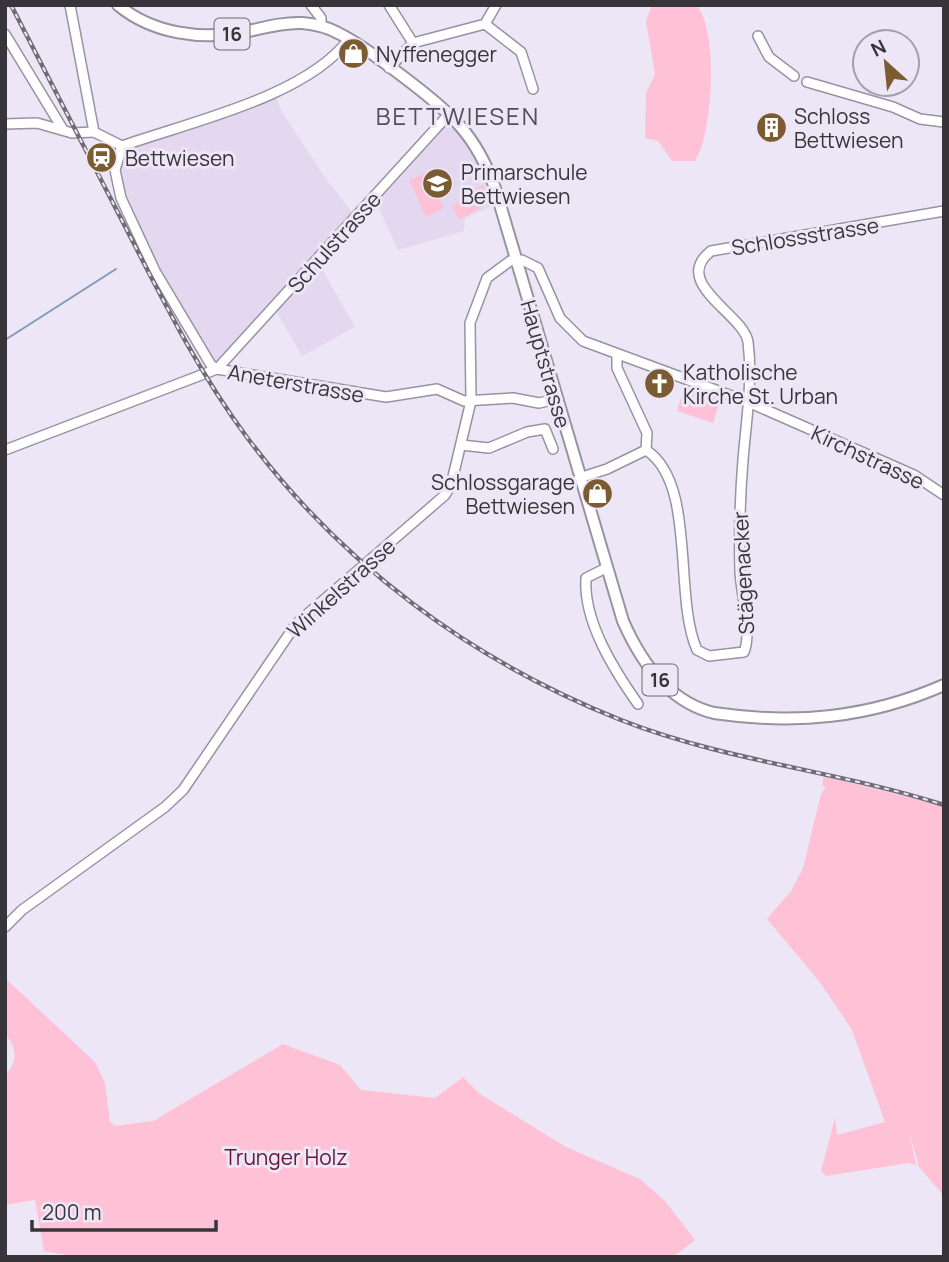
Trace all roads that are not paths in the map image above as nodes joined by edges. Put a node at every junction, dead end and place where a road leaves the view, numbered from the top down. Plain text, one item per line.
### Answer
1 (70, 5) edge
2 (118, 5) edge
3 (311, 5) edge
4 (389, 5) edge
5 (496, 5) edge
6 (485, 24) junction
7 (321, 26) junction
8 (5, 34) edge
9 (758, 36) dead end
10 (349, 39) junction
11 (413, 43) junction
12 (388, 68) junction
13 (794, 76) dead end
14 (807, 82) dead end
15 (533, 89) dead end
16 (449, 114) junction
17 (944, 122) edge
18 (5, 124) edge
19 (62, 128) junction
20 (94, 132) junction
21 (122, 146) junction
22 (944, 211) edge
23 (516, 260) junction
24 (617, 355) junction
25 (217, 369) junction
26 (556, 399) junction
27 (471, 401) junction
28 (748, 402) junction
29 (461, 445) junction
30 (553, 449) dead end
31 (5, 450) edge
32 (646, 450) junction
33 (579, 478) junction
34 (944, 495) edge
35 (606, 568) junction
36 (944, 685) edge
37 (638, 704) dead end
38 (5, 927) edge

1 - 20 street
2 - 7 main road, Hauptstrasse / 16
3 - 7 street
4 - 11 street
5 - 6 street
6 - 11 street
6 - 15 street
7 - 10 main road, Hauptstrasse / 16
8 - 19 street
9 - 13 street
10 - 12 main road, Hauptstrasse / 16
10 - 21 street
11 - 12 street
12 - 16 main road, Hauptstrasse / 16
14 - 17 street
16 - 23 main road, Hauptstrasse / 16
16 - 25 street, Schulstrasse
18 - 19 street
19 - 20 street
20 - 21 street
21 - 25 street
22 - 28 street, Schlossstrasse
23 - 24 street, Kirchstrasse
23 - 26 main road, Hauptstrasse / 16
23 - 27 street, Winkelstrasse
24 - 28 street, Kirchstrasse
24 - 32 street, Stägenacker
25 - 27 street, Aneterstrasse
25 - 31 street, Aneterstrasse
26 - 27 street, Aneterstrasse
26 - 33 main road, Hauptstrasse / 16
27 - 29 street, Winkelstrasse
28 - 32 street, Stägenacker
28 - 34 street, Kirchstrasse
29 - 30 street
29 - 38 street, Winkelstrasse
32 - 33 street
33 - 35 main road, Hauptstrasse / 16
35 - 36 main road, Hauptstrasse / 16
35 - 37 street

